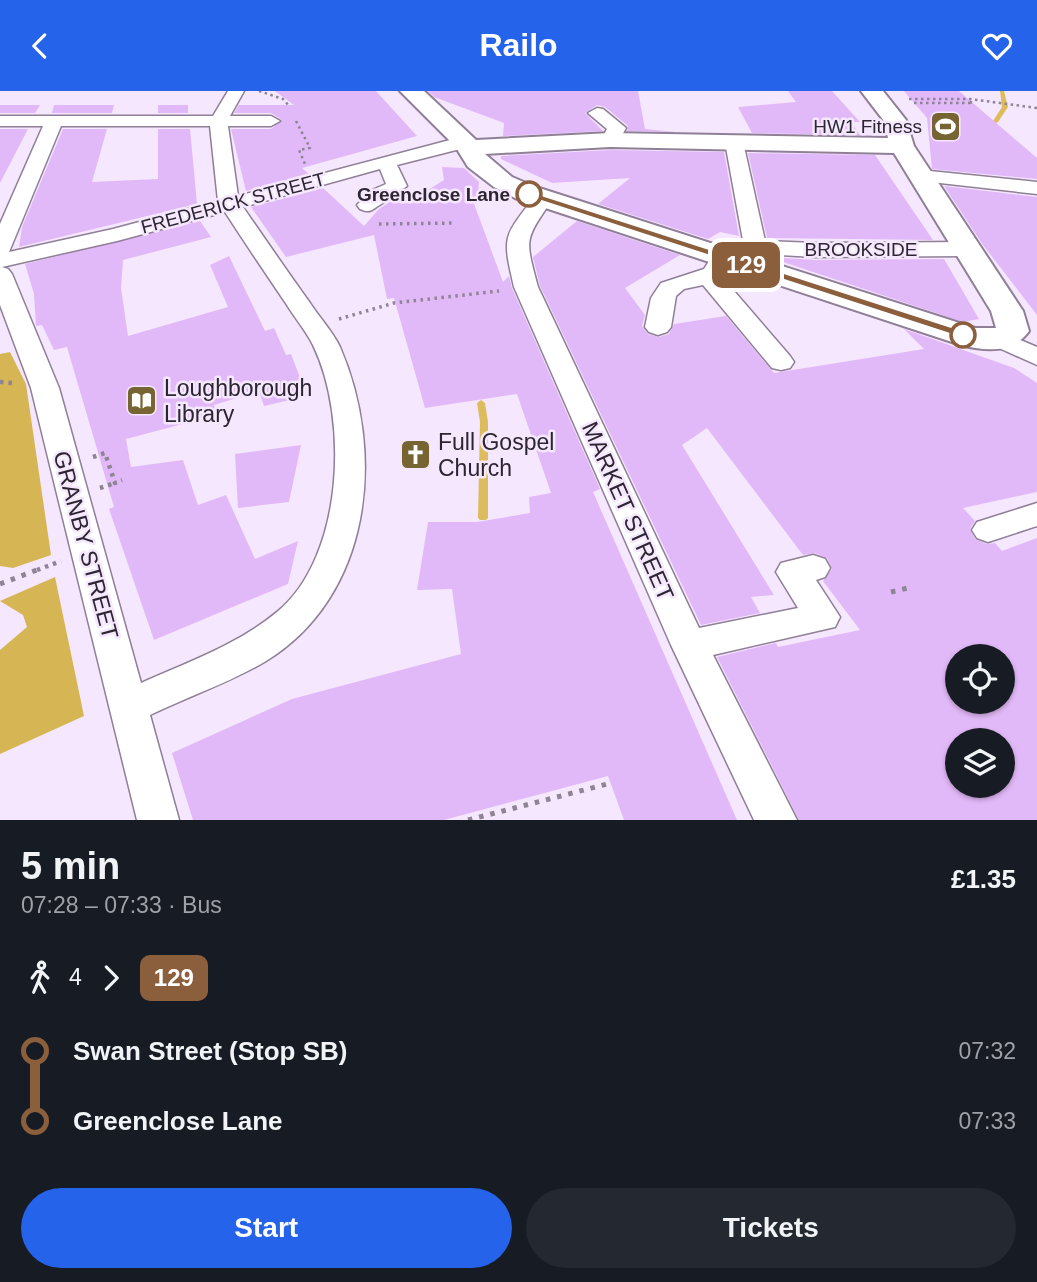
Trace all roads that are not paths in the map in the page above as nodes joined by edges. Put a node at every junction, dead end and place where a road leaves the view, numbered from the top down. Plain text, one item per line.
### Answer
1 (236, 91) edge
2 (411, 91) edge
3 (877, 97) edge
4 (597, 113) dead end
5 (0, 121) edge
6 (54, 121) junction
7 (271, 121) dead end
8 (218, 122) junction
9 (610, 140) junction
10 (734, 142) junction
11 (468, 145) junction
12 (902, 146) junction
13 (386, 162) junction
14 (920, 176) junction
15 (1037, 188) edge
16 (542, 200) junction
17 (229, 203) junction
18 (367, 215) road end
19 (0, 249) edge
20 (968, 249) junction
21 (0, 261) edge
22 (731, 261) junction
23 (0, 274) edge
24 (658, 327) dead end
25 (999, 339) junction
26 (1037, 357) edge
27 (780, 362) dead end
28 (1037, 514) edge
29 (988, 530) dead end
30 (813, 568) dead end
31 (689, 645) junction
32 (129, 706) junction
33 (157, 820) edge
34 (776, 820) edge

1 - 8 street
2 - 11 main road
3 - 12 main road
4 - 9 street
5 - 6 street
6 - 8 street
6 - 19 street
7 - 8 street
8 - 17 street
9 - 10 main road
9 - 11 main road
10 - 12 main road
10 - 22 street
11 - 13 street, FREDERICK STREET
11 - 16 main road
12 - 14 main road
13 - 17 street, FREDERICK STREET
13 - 18 street
14 - 15 street
14 - 20 main road
16 - 22 main road
16 - 31 street, MARKET STREET
17 - 21 street, FREDERICK STREET
17 - 32 street
20 - 22 street, BROOKSIDE
20 - 25 main road
22 - 24 street, BROOKSIDE
22 - 25 main road
22 - 27 street
23 - 32 street, GRANBY STREET
25 - 26 street
28 - 29 street
30 - 31 street
31 - 34 street, MARKET STREET
32 - 33 street, GRANBY STREET

